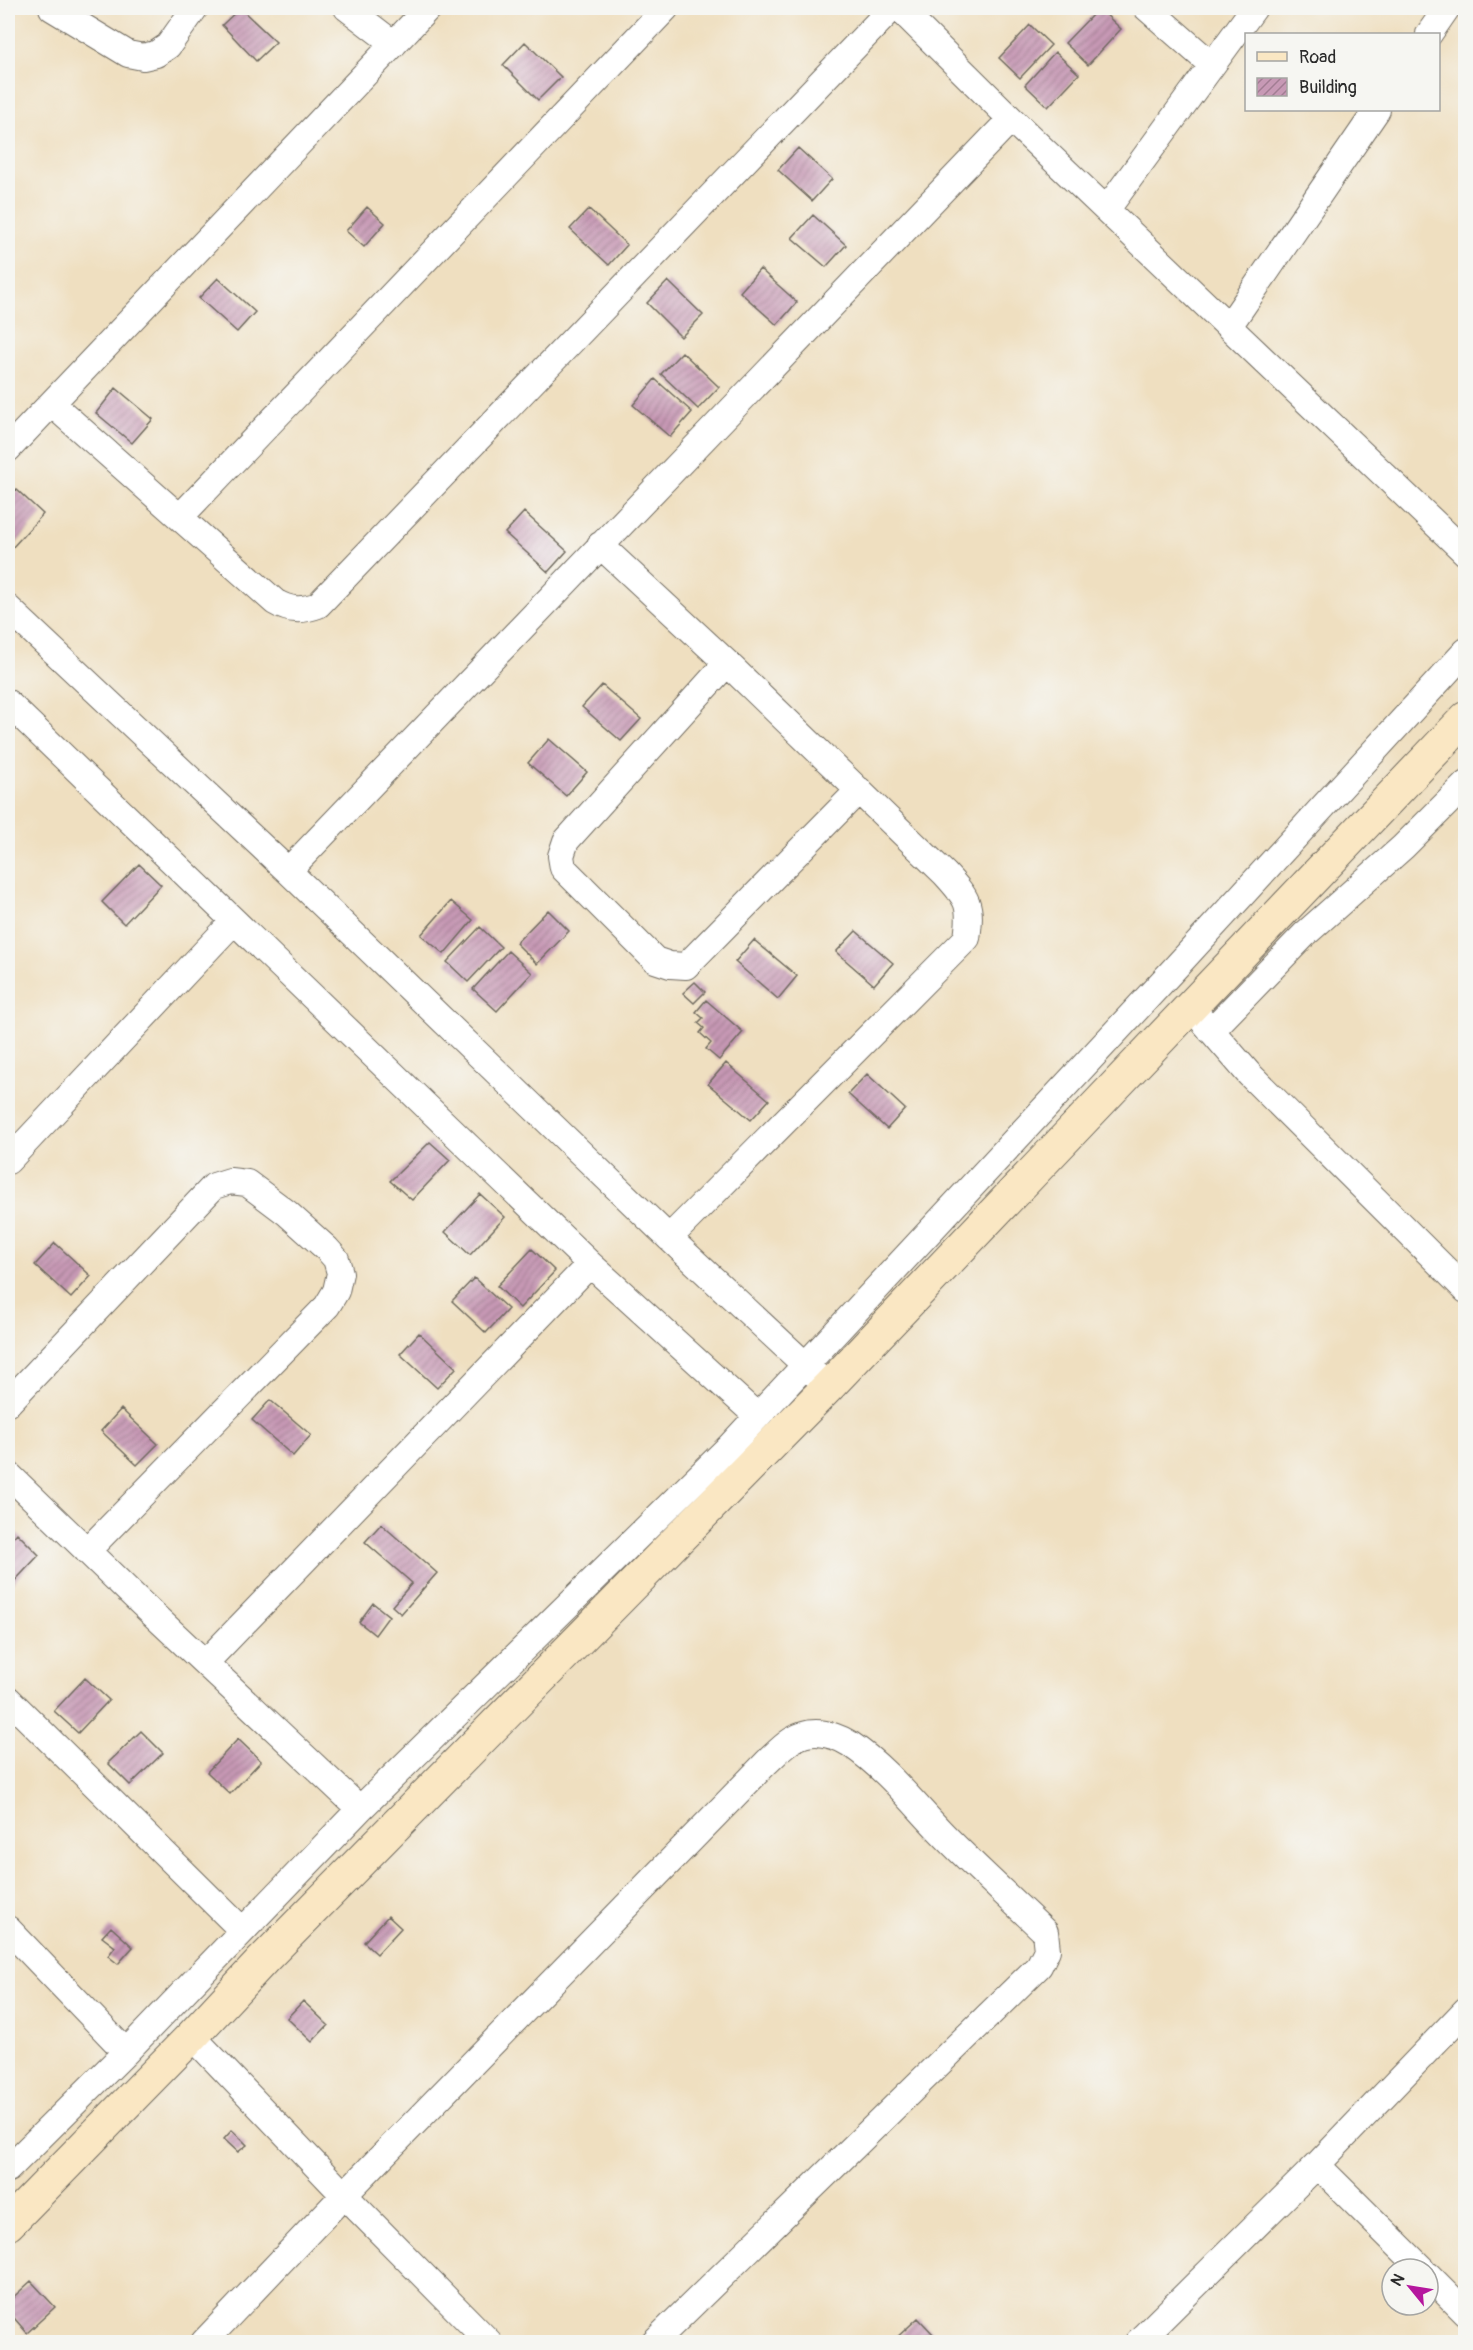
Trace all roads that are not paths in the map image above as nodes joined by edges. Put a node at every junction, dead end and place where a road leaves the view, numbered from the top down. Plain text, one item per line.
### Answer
1 (52, 8) edge
2 (195, 8) edge
3 (347, 8) edge
4 (428, 8) edge
5 (666, 8) edge
6 (892, 8) edge
7 (899, 8) edge
8 (1147, 8) edge
9 (1254, 8) edge
10 (1447, 8) edge
11 (1430, 33) edge
12 (394, 44) junction
13 (1212, 65) junction
14 (1376, 111) edge
15 (1011, 119) junction
16 (1107, 209) junction
17 (1229, 326) junction
18 (52, 404) junction
19 (8, 449) edge
20 (180, 517) junction
21 (600, 545) junction
22 (1466, 553) edge
23 (8, 608) edge
24 (1466, 651) edge
25 (727, 663) junction
26 (8, 703) edge
27 (1466, 718) edge
28 (1466, 784) edge
29 (859, 790) junction
30 (288, 871) junction
31 (234, 921) junction
32 (1190, 1006) junction
33 (1211, 1031) junction
34 (8, 1161) edge
35 (669, 1238) junction
36 (590, 1264) junction
37 (1466, 1290) edge
38 (804, 1365) junction
39 (829, 1386) junction
40 (8, 1403) edge
41 (757, 1416) junction
42 (8, 1474) edge
43 (87, 1551) junction
44 (206, 1663) junction
45 (8, 1699) edge
46 (360, 1809) junction
47 (8, 1930) edge
48 (242, 1930) junction
49 (1466, 2010) edge
50 (192, 2036) junction
51 (126, 2052) junction
52 (1317, 2165) junction
53 (8, 2169) edge
54 (344, 2195) junction
55 (8, 2224) edge
56 (1410, 2257) edge
57 (1440, 2287) edge
58 (1466, 2313) edge
59 (204, 2343) edge
60 (489, 2343) edge
61 (654, 2343) edge
62 (1138, 2343) edge

1 - 2 street
3 - 12 street
4 - 12 street
5 - 20 street
6 - 20 street
7 - 15 street
8 - 13 street
9 - 13 street
10 - 11 street
12 - 18 street
13 - 16 street
14 - 17 street
15 - 16 street
15 - 21 street
16 - 17 street
17 - 22 street
18 - 19 street
18 - 20 street
21 - 25 street
21 - 30 street
23 - 30 street
24 - 38 street
25 - 29 street
25 - 29 street
26 - 31 street
27 - 32 street
28 - 33 street
29 - 35 street
30 - 35 street
31 - 34 street
31 - 36 street
32 - 33 street
32 - 39 street
33 - 37 street
35 - 38 street
36 - 41 street
36 - 44 street
38 - 39 street
38 - 41 street
39 - 50 street
40 - 43 street
41 - 46 street
42 - 43 street
43 - 44 street
44 - 46 street
45 - 48 street
46 - 48 street
47 - 51 street
48 - 51 street
49 - 52 street
50 - 54 street
50 - 55 street
51 - 53 street
52 - 56 street
52 - 62 street
54 - 59 street
54 - 60 street
54 - 61 street
57 - 58 street

